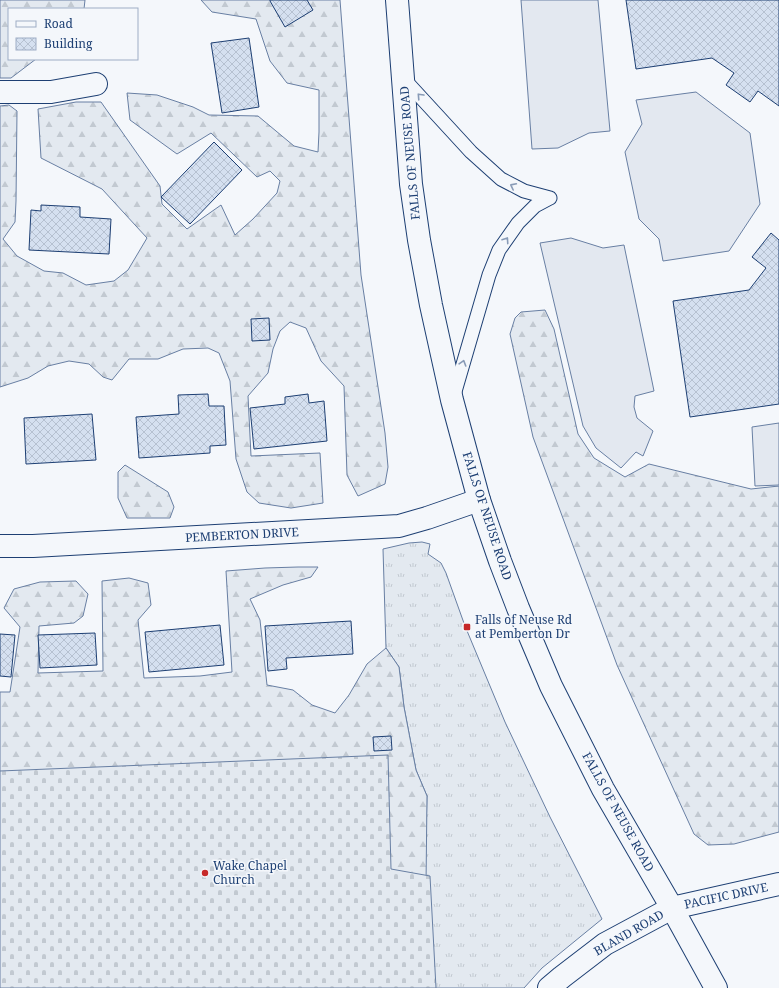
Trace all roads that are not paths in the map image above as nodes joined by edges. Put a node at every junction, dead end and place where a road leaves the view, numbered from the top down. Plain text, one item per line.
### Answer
1 (398, 0) edge
2 (403, 78) junction
3 (96, 84) dead end
4 (0, 92) edge
5 (452, 400) junction
6 (479, 500) junction
7 (0, 546) edge
8 (779, 884) edge
9 (672, 908) junction
10 (549, 988) edge
11 (716, 988) edge

1 - 2 main road, FALLS OF NEUSE ROAD
2 - 5 main road, FALLS OF NEUSE ROAD
5 -> 2 lane
3 - 4 main road
5 - 6 main road, FALLS OF NEUSE ROAD
6 - 7 main road, PEMBERTON DRIVE
6 - 9 main road, FALLS OF NEUSE ROAD
8 - 9 main road, PACIFIC DRIVE
9 - 10 main road, BLAND ROAD
9 - 11 main road, FALLS OF NEUSE ROAD

